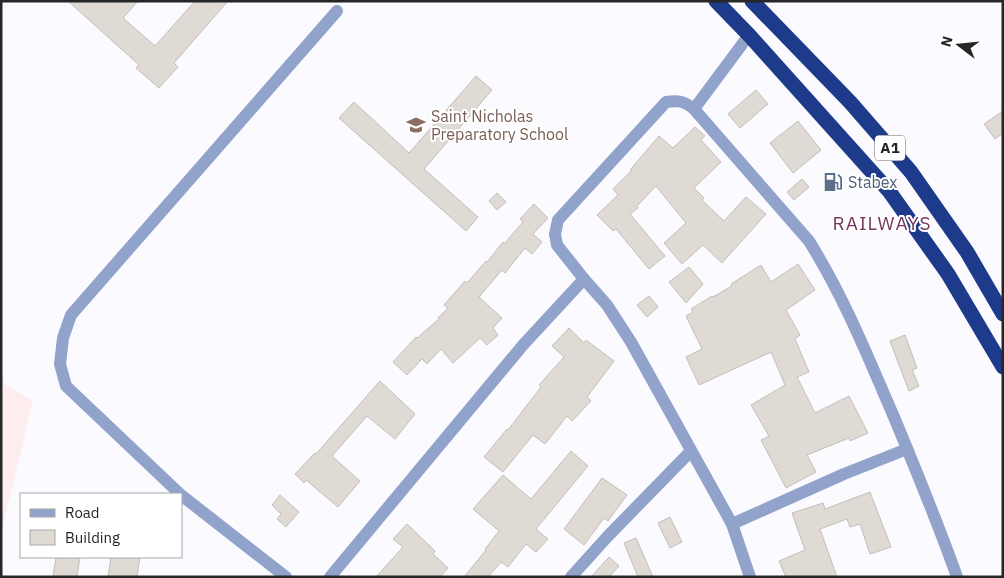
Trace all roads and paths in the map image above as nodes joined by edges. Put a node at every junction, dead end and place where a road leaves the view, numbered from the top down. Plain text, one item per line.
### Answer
1 (716, 1) edge
2 (752, 1) edge
3 (337, 11) dead end
4 (749, 35) junction
5 (694, 109) junction
6 (584, 279) junction
7 (1003, 314) edge
8 (1003, 367) edge
9 (907, 449) junction
10 (690, 451) junction
11 (179, 493) edge
12 (182, 496) edge
13 (732, 524) junction
14 (286, 577) edge
15 (330, 577) edge
16 (571, 577) edge
17 (750, 577) edge
18 (957, 577) edge

1 - 4 highway, A1
2 - 7 highway, A1
3 - 11 street
4 - 5 street
4 - 8 highway, A1
5 - 6 street
5 - 9 street
6 - 10 street
6 - 15 street
9 - 13 street
9 - 18 street
10 - 13 street
10 - 16 street
12 - 14 street
13 - 17 street

